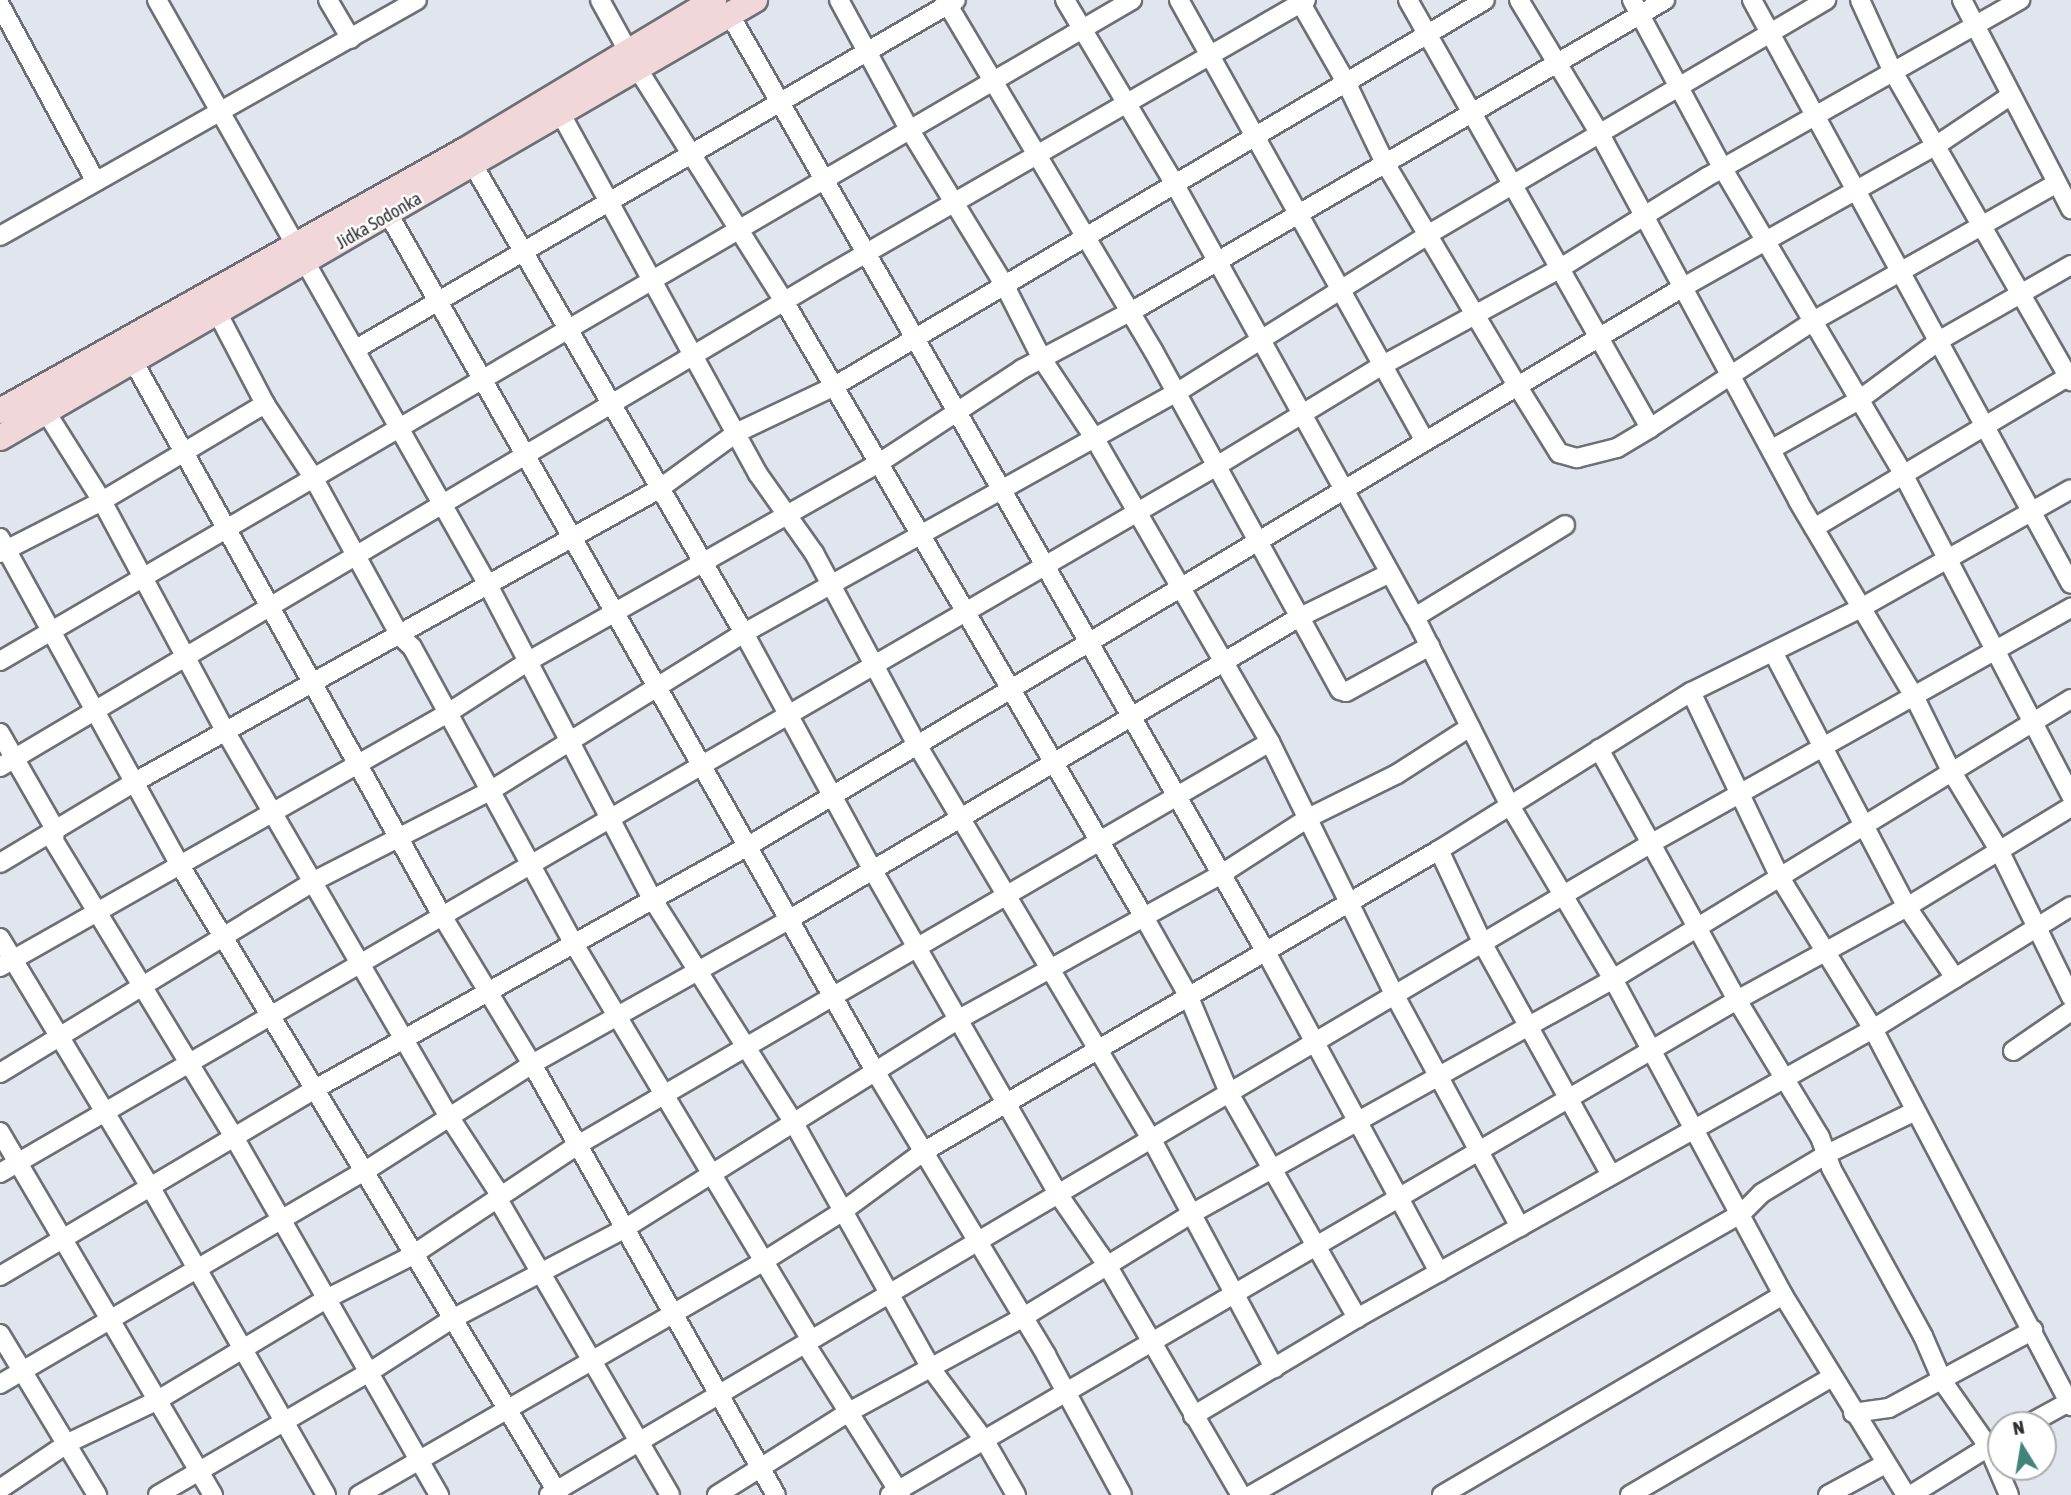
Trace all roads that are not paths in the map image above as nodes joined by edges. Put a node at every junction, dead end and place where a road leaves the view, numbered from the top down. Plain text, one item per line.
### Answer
1 (157, 0) edge
2 (328, 0) edge
3 (417, 0) edge
4 (600, 0) edge
5 (755, 0) edge
6 (839, 0) edge
7 (1065, 0) edge
8 (1132, 0) edge
9 (1178, 0) edge
10 (1408, 0) edge
11 (1485, 0) edge
12 (1519, 0) edge
13 (1665, 0) edge
14 (1752, 0) edge
15 (1826, 0) edge
16 (1860, 0) edge
17 (1962, 0) edge
18 (2020, 0) edge
19 (1301, 1) edge
20 (950, 2) edge
21 (0, 5) edge
22 (1636, 7) edge
23 (722, 8) edge
24 (1974, 24) junction
25 (1083, 29) junction
26 (1769, 32) junction
27 (1425, 33) junction
28 (351, 39) junction
29 (868, 50) junction
30 (1208, 59) junction
31 (634, 62) junction
32 (1558, 64) junction
33 (1892, 70) junction
34 (996, 79) junction
35 (1346, 82) junction
36 (1678, 87) junction
37 (2010, 96) junction
38 (1128, 103) junction
39 (782, 105) junction
40 (219, 111) junction
41 (1473, 115) junction
42 (562, 116) junction
43 (1813, 117) junction
44 (908, 127) junction
45 (1256, 136) junction
46 (1601, 136) junction
47 (1937, 145) junction
48 (690, 154) junction
49 (1037, 155) junction
50 (469, 158) junction
51 (1385, 163) junction
52 (1723, 169) junction
53 (822, 177) junction
54 (96, 183) junction
55 (1174, 183) junction
56 (2055, 184) junction
57 (1511, 188) junction
58 (1857, 191) junction
59 (610, 202) junction
60 (954, 203) junction
61 (2071, 209) edge
62 (1297, 214) junction
63 (389, 215) junction
64 (1646, 218) junction
65 (1983, 222) junction
66 (738, 230) junction
67 (1429, 234) junction
68 (1084, 235) junction
69 (0, 236) edge
70 (1767, 244) junction
71 (520, 251) junction
72 (299, 255) junction
73 (866, 255) junction
74 (1215, 260) junction
75 (2071, 265) edge
76 (1559, 269) junction
77 (1901, 271) junction
78 (652, 277) junction
79 (1004, 284) junction
80 (1680, 289) junction
81 (1339, 291) junction
82 (2022, 295) junction
83 (439, 300) junction
84 (784, 302) junction
85 (217, 312) junction
86 (1128, 312) junction
87 (1475, 313) junction
88 (1815, 320) junction
89 (565, 328) junction
90 (913, 336) junction
91 (1598, 338) junction
92 (1940, 340) junction
93 (1260, 341) junction
94 (356, 349) junction
95 (697, 355) junction
96 (132, 359) junction
97 (1042, 359) junction
98 (1383, 365) junction
99 (1729, 377) junction
100 (2070, 377) edge
101 (481, 379) junction
102 (833, 387) junction
103 (1518, 387) junction
104 (1176, 393) junction
105 (1860, 400) junction
106 (265, 404) junction
107 (610, 405) junction
108 (955, 410) junction
109 (0, 411) edge
110 (46, 412) junction
111 (1302, 413) junction
112 (398, 424) junction
113 (1986, 427) junction
114 (1650, 428) junction
115 (736, 433) junction
116 (0, 438) edge
117 (1095, 439) junction
118 (1425, 441) junction
119 (1772, 449) junction
120 (186, 453) junction
121 (525, 456) junction
122 (879, 463) junction
123 (1215, 467) junction
124 (1902, 472) junction
125 (313, 477) junction
126 (659, 489) junction
127 (1343, 489) junction
128 (2071, 489) edge
129 (1001, 490) junction
130 (102, 501) junction
131 (443, 504) junction
132 (1136, 512) junction
133 (2033, 512) junction
134 (786, 516) junction
135 (1564, 526) dead end
136 (229, 528) junction
137 (1814, 528) junction
138 (921, 537) junction
139 (573, 539) junction
140 (1258, 543) junction
141 (2, 547) edge
142 (356, 559) junction
143 (1950, 560) junction
144 (700, 561) junction
145 (1042, 565) junction
146 (1388, 574) junction
147 (141, 575) junction
148 (2071, 584) edge
149 (488, 585) junction
150 (834, 585) junction
151 (1178, 588) junction
152 (273, 606) junction
153 (1861, 608) junction
154 (2071, 608) edge
155 (614, 613) junction
156 (965, 613) junction
157 (1415, 617) junction
158 (1298, 618) junction
159 (54, 632) junction
160 (744, 632) junction
161 (400, 636) junction
162 (1090, 645) junction
163 (1430, 646) junction
164 (1996, 650) junction
165 (1773, 652) junction
166 (188, 656) junction
167 (0, 661) edge
168 (527, 662) junction
169 (1222, 664) junction
170 (875, 666) junction
171 (315, 682) junction
172 (656, 686) junction
173 (1010, 689) junction
174 (1691, 692) junction
175 (1914, 695) junction
176 (2071, 699) edge
177 (94, 710) junction
178 (448, 713) junction
179 (788, 715) junction
180 (1130, 717) junction
181 (2031, 721) junction
182 (1470, 727) junction
183 (0, 733) edge
184 (227, 734) junction
185 (570, 741) junction
186 (1270, 742) junction
187 (916, 743) junction
188 (1599, 749) junction
189 (1825, 749) junction
190 (1053, 761) junction
191 (7, 763) edge
192 (361, 764) junction
193 (702, 766) junction
194 (1950, 769) junction
195 (133, 783) junction
196 (490, 791) junction
197 (832, 795) junction
198 (1176, 795) junction
199 (2071, 795) edge
200 (1741, 796) junction
201 (1509, 804) junction
202 (2071, 807) edge
203 (274, 811) junction
204 (959, 816) junction
205 (611, 818) junction
206 (1308, 818) junction
207 (1864, 825) junction
208 (55, 829) junction
209 (398, 837) junction
210 (1099, 840) junction
211 (1650, 844) junction
212 (750, 845) junction
213 (1439, 850) junction
214 (2000, 850) junction
215 (178, 862) junction
216 (0, 863) edge
217 (532, 865) junction
218 (872, 869) junction
219 (1220, 875) junction
220 (1779, 876) junction
221 (314, 881) junction
222 (1007, 894) junction
223 (1565, 896) junction
224 (653, 900) junction
225 (1349, 902) junction
226 (2071, 906) edge
227 (1907, 907) junction
228 (99, 912) junction
229 (441, 915) junction
230 (1144, 917) junction
231 (790, 919) junction
232 (1697, 925) junction
233 (2036, 925) junction
234 (225, 937) junction
235 (0, 938) edge
236 (574, 944) junction
237 (1484, 946) junction
238 (919, 947) junction
239 (1824, 951) junction
240 (1266, 952) junction
241 (6, 963) edge
242 (360, 964) junction
243 (1051, 968) junction
244 (698, 972) junction
245 (1955, 978) junction
246 (1613, 979) junction
247 (143, 988) junction
248 (489, 993) junction
249 (831, 993) junction
250 (1394, 994) junction
251 (1188, 995) junction
252 (2071, 997) edge
253 (1737, 1000) junction
254 (2071, 1011) edge
255 (270, 1017) junction
256 (617, 1017) junction
257 (961, 1018) junction
258 (1528, 1023) junction
259 (1873, 1029) junction
260 (58, 1041) junction
261 (405, 1041) junction
262 (744, 1045) junction
263 (1315, 1045) junction
264 (1097, 1049) junction
265 (1651, 1051) junction
266 (2012, 1051) dead end
267 (190, 1064) junction
268 (532, 1065) junction
269 (875, 1071) junction
270 (0, 1073) edge
271 (1439, 1074) junction
272 (1786, 1077) junction
273 (315, 1089) junction
274 (664, 1094) junction
275 (1230, 1095) junction
276 (1570, 1099) junction
277 (1008, 1105) junction
278 (1915, 1111) junction
279 (105, 1115) junction
280 (450, 1118) junction
281 (1358, 1122) junction
282 (795, 1125) junction
283 (1693, 1129) junction
284 (0, 1132) edge
285 (234, 1137) junction
286 (1152, 1140) junction
287 (576, 1146) junction
288 (923, 1152) junction
289 (1479, 1153) junction
290 (1828, 1154) junction
291 (19, 1162) junction
292 (1274, 1167) junction
293 (365, 1171) junction
294 (0, 1173) edge
295 (1610, 1173) junction
296 (712, 1177) junction
297 (151, 1188) junction
298 (1058, 1194) junction
299 (1397, 1199) junction
300 (499, 1201) junction
301 (843, 1212) junction
302 (1193, 1213) junction
303 (1742, 1213) junction
304 (280, 1219) junction
305 (1520, 1227) junction
306 (624, 1229) junction
307 (64, 1241) junction
308 (978, 1241) junction
309 (1316, 1246) junction
310 (411, 1256) junction
311 (764, 1261) junction
312 (1107, 1265) junction
313 (193, 1268) junction
314 (540, 1272) junction
315 (1440, 1272) junction
316 (0, 1276) edge
317 (889, 1292) junction
318 (1783, 1295) junction
319 (1234, 1296) junction
320 (326, 1299) junction
321 (673, 1315) junction
322 (1022, 1318) junction
323 (1357, 1318) junction
324 (452, 1319) junction
325 (112, 1320) junction
326 (2033, 1330) junction
327 (0, 1334) edge
328 (810, 1339) junction
329 (1153, 1343) junction
330 (240, 1349) junction
331 (596, 1360) junction
332 (930, 1367) junction
333 (1274, 1368) junction
334 (20, 1372) junction
335 (368, 1373) junction
336 (1832, 1377) junction
337 (1943, 1382) junction
338 (0, 1384) edge
339 (1066, 1395) junction
340 (720, 1396) junction
341 (158, 1400) junction
342 (2070, 1404) edge
343 (505, 1412) junction
344 (849, 1412) junction
345 (1853, 1413) junction
346 (1193, 1416) junction
347 (282, 1423) junction
348 (1987, 1434) edge
349 (642, 1441) junction
350 (985, 1441) junction
351 (68, 1443) junction
352 (1987, 1448) edge
353 (418, 1459) junction
354 (1885, 1464) junction
355 (761, 1468) junction
356 (197, 1470) junction
357 (0, 1489) edge
358 (897, 1493) edge
359 (555, 1494) edge
360 (97, 1495) edge
361 (158, 1495) edge
362 (213, 1495) edge
363 (326, 1495) edge
364 (359, 1495) edge
365 (439, 1495) edge
366 (670, 1495) edge
367 (718, 1495) edge
368 (776, 1495) edge
369 (1016, 1495) edge
370 (1122, 1495) edge
371 (1241, 1495) edge
372 (1251, 1495) edge
373 (1442, 1495) edge
374 (1630, 1495) edge
375 (1828, 1495) edge
376 (1908, 1495) edge

1 - 40 street
2 - 28 street
3 - 28 street
4 - 31 street
5 - 23 main road, Jidka Sodonka
6 - 29 street
7 - 25 street
8 - 25 street
9 - 30 street
10 - 27 street
11 - 27 street
12 - 32 street
13 - 22 street
14 - 26 street
15 - 26 street
16 - 33 street
17 - 24 street
18 - 24 street
19 - 30 street
19 - 35 street
20 - 29 street
20 - 34 street
21 - 54 street
22 - 32 street
22 - 36 street
23 - 31 main road, Jidka Sodonka
23 - 39 street
24 - 33 street
24 - 37 street
25 - 34 street
25 - 38 street
26 - 36 street
26 - 43 street
27 - 35 street
27 - 41 street
28 - 40 street
29 - 39 street
29 - 44 street
30 - 38 street
30 - 45 street
31 - 42 main road, Jidka Sodonka
31 - 48 street
31 - 50 main road, Jidka Sodonka
32 - 41 street
32 - 46 street
33 - 43 street
33 - 47 street
34 - 44 street
34 - 49 street
35 - 45 street
35 - 51 street
36 - 46 street
36 - 52 street
37 - 47 street
37 - 56 street
38 - 49 street
38 - 55 street
39 - 48 street
39 - 53 street
40 - 54 street
40 - 72 street
41 - 51 street
41 - 57 street
42 - 50 main road, Jidka Sodonka
42 - 59 street
43 - 52 street
43 - 58 street
44 - 53 street
44 - 60 street
45 - 55 street
45 - 62 street
46 - 57 street
46 - 64 street
47 - 58 street
47 - 65 street
48 - 59 street
48 - 66 street
49 - 60 street
49 - 68 street
50 - 63 main road, Jidka Sodonka
50 - 71 street
50 - 72 main road, Jidka Sodonka
51 - 62 street
51 - 67 street
52 - 64 street
52 - 70 street
53 - 66 street
53 - 73 street
54 - 69 street
55 - 68 street
55 - 74 street
56 - 61 street
56 - 65 street
57 - 67 street
57 - 76 street
58 - 70 street
58 - 77 street
59 - 71 street
59 - 78 street
60 - 73 street
60 - 79 street
62 - 74 street
62 - 81 street
63 - 72 main road, Jidka Sodonka
63 - 83 street
64 - 76 street
64 - 80 street
65 - 77 street
65 - 82 street
66 - 78 street
66 - 84 street
67 - 81 street
67 - 87 street
68 - 79 street
68 - 86 street
70 - 80 street
70 - 88 street
71 - 83 street
71 - 89 street
72 - 85 main road, Jidka Sodonka
72 - 94 street
72 - 109 main road, Jidka Sodonka
73 - 84 street
73 - 90 street
74 - 86 street
74 - 93 street
75 - 82 street
76 - 87 street
76 - 91 street
77 - 88 street
77 - 92 street
78 - 89 street
78 - 95 street
79 - 90 street
79 - 97 street
80 - 91 street
80 - 99 street
81 - 93 street
81 - 98 street
82 - 92 street
82 - 100 street
83 - 94 street
83 - 101 street
84 - 95 street
84 - 102 street
85 - 96 main road, Jidka Sodonka
85 - 106 street
86 - 97 street
86 - 104 street
87 - 98 street
87 - 103 street
88 - 99 street
88 - 105 street
89 - 101 street
89 - 107 street
90 - 102 street
90 - 108 street
91 - 103 street
91 - 114 street
92 - 105 street
92 - 113 street
93 - 104 street
93 - 111 street
94 - 112 street
95 - 107 street
95 - 115 street
96 - 110 main road, Jidka Sodonka
96 - 120 street
97 - 108 street
97 - 117 street
98 - 111 street
98 - 118 street
99 - 114 street
99 - 119 street
100 - 113 street
101 - 112 street
101 - 121 street
102 - 115 street
102 - 122 street
103 - 114 street
103 - 118 street
104 - 117 street
104 - 123 street
105 - 119 street
105 - 124 street
106 - 120 street
106 - 125 street
107 - 121 street
107 - 126 street
108 - 122 street
108 - 129 street
110 - 116 main road, Jidka Sodonka
110 - 130 street
111 - 123 street
111 - 127 street
112 - 125 street
112 - 131 street
113 - 124 street
113 - 133 street
115 - 126 street
115 - 134 street
117 - 129 street
117 - 132 street
118 - 127 street
119 - 137 street
120 - 130 street
120 - 136 street
121 - 131 street
121 - 139 street
122 - 134 street
122 - 138 street
123 - 132 street
123 - 140 street
124 - 137 street
124 - 143 street
125 - 136 street
125 - 142 street
126 - 139 street
126 - 144 street
127 - 140 street
127 - 146 street
128 - 133 street
129 - 138 street
129 - 145 street
130 - 141 street
130 - 147 street
131 - 142 street
131 - 149 street
132 - 145 street
132 - 151 street
133 - 143 street
133 - 148 street
134 - 144 street
134 - 150 street
135 - 157 street
136 - 147 street
136 - 152 street
137 - 153 street
138 - 150 street
138 - 156 street
139 - 149 street
139 - 155 street
140 - 151 street
140 - 158 street
141 - 159 street
142 - 152 street
142 - 161 street
143 - 153 street
143 - 164 street
144 - 155 street
144 - 160 street
145 - 156 street
145 - 162 street
146 - 157 street
146 - 158 street
147 - 159 street
147 - 166 street
149 - 161 street
149 - 168 street
150 - 160 street
150 - 170 street
151 - 162 street
151 - 169 street
152 - 166 street
152 - 171 street
153 - 165 street
153 - 175 street
154 - 164 street
155 - 168 street
155 - 172 street
156 - 170 street
156 - 173 street
157 - 163 street
158 - 163 street
158 - 169 street
159 - 167 street
159 - 177 street
160 - 172 street
160 - 179 street
161 - 171 street
161 - 178 street
162 - 173 street
162 - 180 street
163 - 182 street
164 - 175 street
164 - 181 street
165 - 174 street
165 - 189 street
166 - 177 street
166 - 184 street
168 - 178 street
168 - 185 street
169 - 180 street
169 - 186 street
170 - 179 street
170 - 187 street
171 - 184 street
171 - 192 street
172 - 185 street
172 - 193 street
173 - 187 street
173 - 190 street
174 - 188 street
174 - 200 street
175 - 189 street
175 - 194 street
176 - 181 street
177 - 191 street
177 - 195 street
178 - 192 street
178 - 196 street
179 - 193 street
179 - 197 street
180 - 190 street
180 - 198 street
181 - 194 street
181 - 199 street
182 - 201 street
182 - 206 street
183 - 191 street
184 - 195 street
184 - 203 street
185 - 196 street
185 - 205 street
186 - 198 street
186 - 206 street
187 - 197 street
187 - 204 street
188 - 201 street
188 - 211 street
189 - 200 street
189 - 207 street
190 - 204 street
190 - 210 street
191 - 208 street
192 - 203 street
192 - 209 street
193 - 205 street
193 - 212 street
194 - 207 street
194 - 214 street
195 - 208 street
195 - 215 street
196 - 209 street
196 - 217 street
197 - 212 street
197 - 218 street
198 - 210 street
198 - 219 street
200 - 211 street
200 - 220 street
201 - 213 street
201 - 223 street
202 - 214 street
203 - 215 street
203 - 221 street
204 - 218 street
204 - 222 street
205 - 217 street
205 - 224 street
206 - 219 street
206 - 225 street
207 - 220 street
207 - 227 street
208 - 216 street
208 - 228 street
209 - 221 street
209 - 229 street
210 - 222 street
210 - 230 street
211 - 223 street
211 - 232 street
212 - 224 street
212 - 231 street
213 - 225 street
213 - 237 street
214 - 227 street
214 - 233 street
215 - 228 street
215 - 234 street
217 - 229 street
217 - 236 street
218 - 231 street
218 - 238 street
219 - 230 street
219 - 240 street
220 - 232 street
220 - 239 street
221 - 234 street
221 - 242 street
222 - 238 street
222 - 243 street
223 - 237 street
223 - 246 street
224 - 236 street
224 - 244 street
225 - 240 street
225 - 250 street
226 - 233 street
227 - 239 street
227 - 245 street
228 - 241 street
228 - 247 street
229 - 242 street
229 - 248 street
230 - 243 street
230 - 251 street
231 - 244 street
231 - 249 street
232 - 246 street
232 - 253 street
233 - 245 street
233 - 252 street
234 - 247 street
234 - 255 street
235 - 241 street
236 - 248 street
236 - 256 street
237 - 250 street
237 - 258 street
238 - 249 street
238 - 257 street
239 - 253 street
239 - 259 street
240 - 251 street
240 - 263 street
241 - 260 street
242 - 255 street
242 - 261 street
243 - 257 street
243 - 264 street
244 - 256 street
244 - 262 street
245 - 259 street
246 - 258 street
246 - 265 street
247 - 260 street
247 - 267 street
248 - 261 street
248 - 268 street
249 - 262 street
249 - 269 street
250 - 263 street
250 - 271 street
251 - 264 street
251 - 275 street
253 - 265 street
253 - 272 street
254 - 266 street
255 - 267 street
255 - 273 street
256 - 268 street
256 - 274 street
257 - 269 street
257 - 277 street
258 - 271 street
258 - 276 street
259 - 272 street
259 - 278 street
260 - 270 street
260 - 279 street
261 - 273 street
261 - 280 street
262 - 274 street
262 - 282 street
263 - 275 street
263 - 281 street
264 - 277 street
264 - 286 street
265 - 276 street
265 - 283 street
267 - 279 street
267 - 285 street
268 - 280 street
268 - 287 street
269 - 282 street
269 - 288 street
271 - 281 street
271 - 289 street
272 - 283 street
272 - 290 street
273 - 285 street
273 - 293 street
274 - 287 street
274 - 296 street
275 - 286 street
275 - 292 street
276 - 289 street
276 - 295 street
277 - 288 street
277 - 298 street
278 - 290 street
278 - 326 street
279 - 291 street
279 - 297 street
280 - 293 street
280 - 300 street
281 - 292 street
281 - 299 street
282 - 296 street
282 - 301 street
283 - 295 street
283 - 303 street
284 - 291 street
285 - 297 street
285 - 304 street
286 - 298 street
286 - 302 street
287 - 300 street
287 - 306 street
288 - 301 street
288 - 308 street
289 - 299 street
289 - 305 street
290 - 303 street
290 - 337 street
291 - 294 street
291 - 307 street
292 - 302 street
292 - 309 street
293 - 304 street
293 - 310 street
295 - 305 street
296 - 306 street
296 - 311 street
297 - 307 street
297 - 313 street
298 - 308 street
298 - 312 street
299 - 309 street
299 - 315 street
300 - 310 street
300 - 314 street
301 - 311 street
301 - 317 street
302 - 312 street
302 - 319 street
303 - 318 street
303 - 372 street
304 - 313 street
304 - 320 street
305 - 315 street
306 - 314 street
306 - 321 street
307 - 316 street
307 - 325 street
308 - 317 street
308 - 322 street
309 - 319 street
309 - 323 street
310 - 320 street
310 - 324 street
311 - 321 street
311 - 328 street
312 - 322 street
312 - 329 street
313 - 325 street
313 - 330 street
314 - 324 street
314 - 331 street
315 - 323 street
317 - 328 street
317 - 332 street
318 - 336 street
318 - 373 street
319 - 329 street
319 - 333 street
320 - 330 street
320 - 335 street
321 - 331 street
321 - 340 street
322 - 332 street
322 - 339 street
323 - 333 street
324 - 335 street
324 - 343 street
325 - 334 street
325 - 341 street
326 - 337 street
326 - 342 street
327 - 334 street
328 - 340 street
328 - 344 street
329 - 339 street
329 - 346 street
330 - 341 street
330 - 347 street
331 - 343 street
331 - 349 street
332 - 344 street
332 - 350 street
333 - 346 street
334 - 338 street
334 - 351 street
335 - 347 street
335 - 353 street
336 - 345 street
336 - 374 street
337 - 345 street
337 - 348 street
339 - 350 street
339 - 370 street
340 - 349 street
340 - 355 street
341 - 351 street
341 - 356 street
343 - 353 street
343 - 359 street
344 - 355 street
344 - 358 street
345 - 354 street
346 - 371 street
347 - 356 street
347 - 363 street
349 - 359 street
349 - 366 street
350 - 358 street
350 - 369 street
351 - 357 street
351 - 360 street
352 - 376 street
353 - 364 street
353 - 365 street
354 - 375 street
354 - 376 street
355 - 367 street
355 - 368 street
356 - 361 street
356 - 362 street

